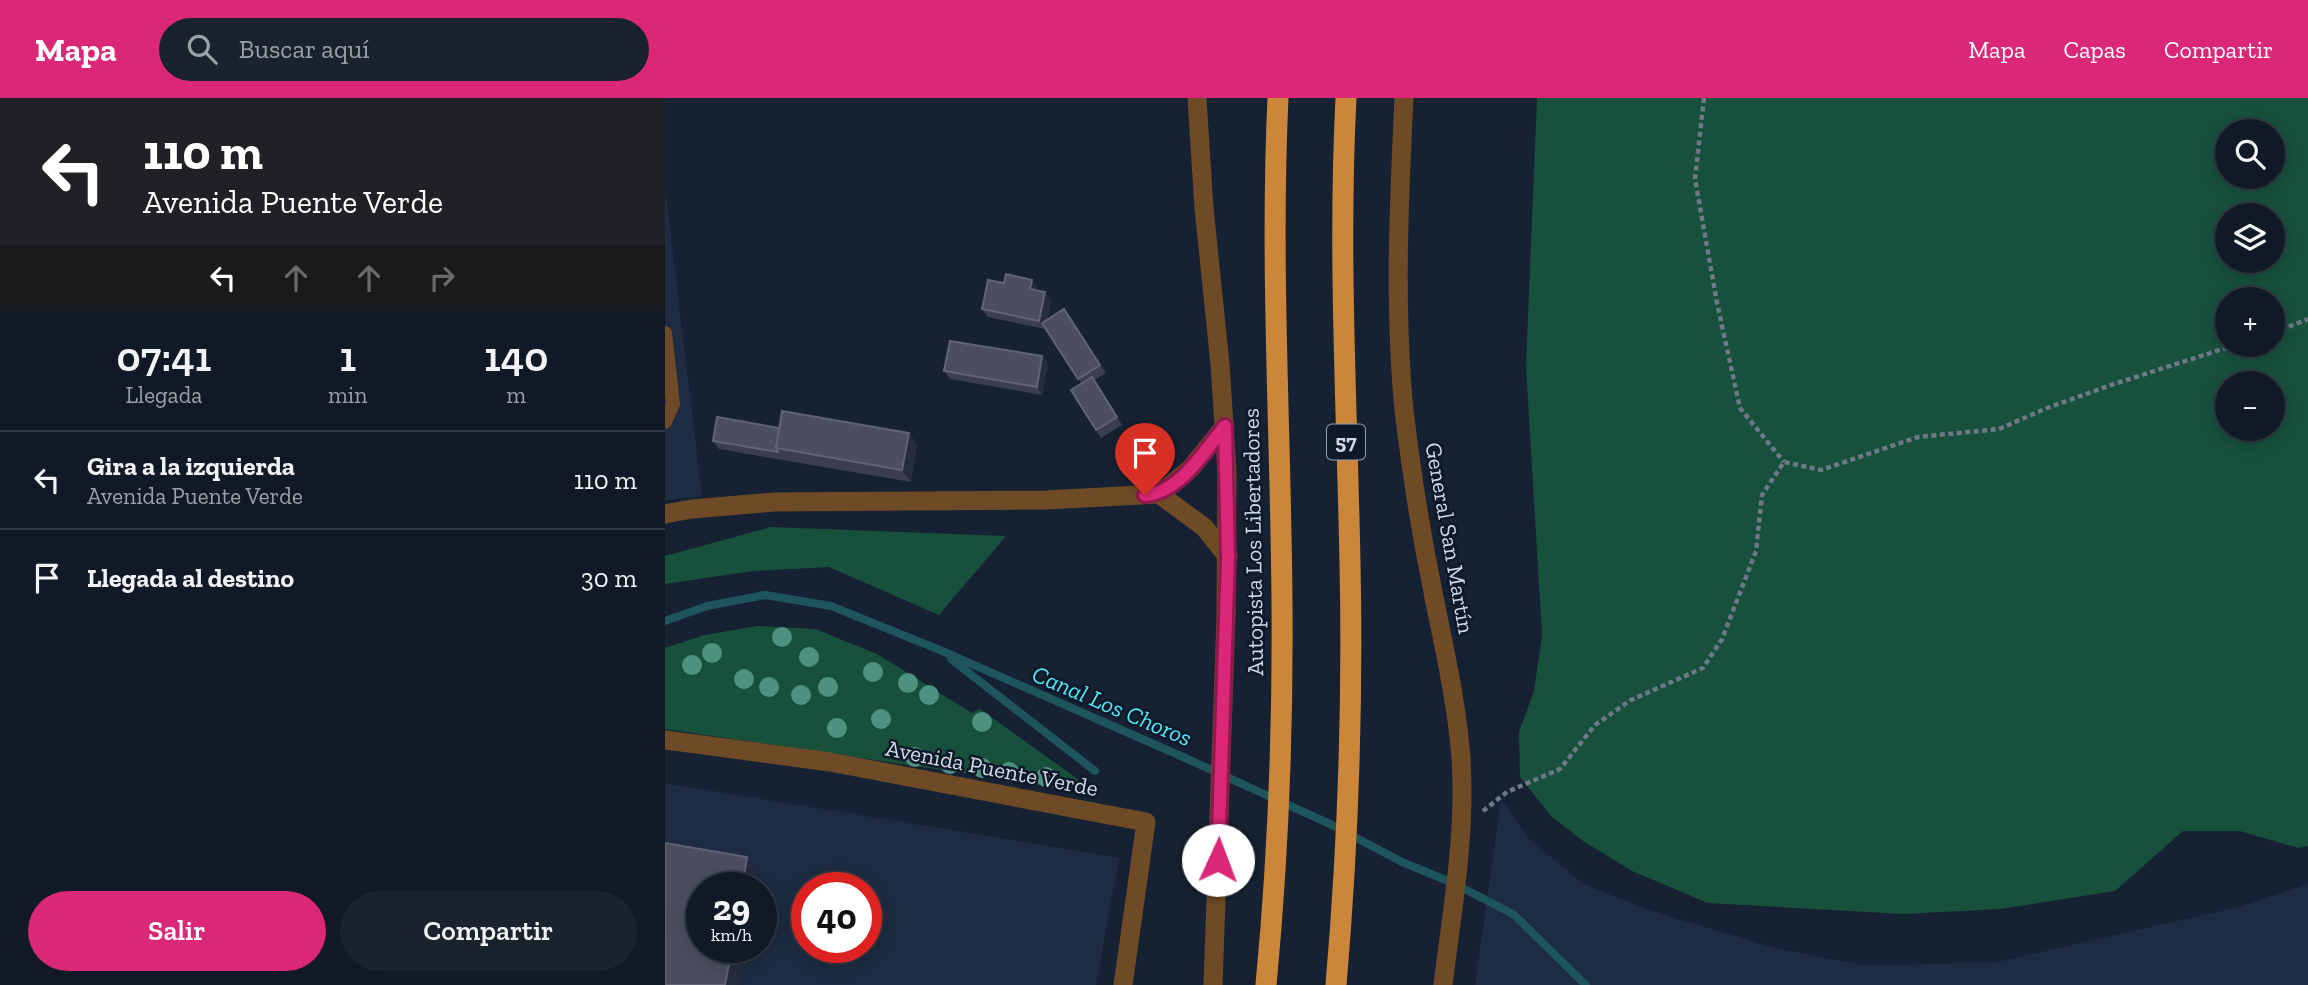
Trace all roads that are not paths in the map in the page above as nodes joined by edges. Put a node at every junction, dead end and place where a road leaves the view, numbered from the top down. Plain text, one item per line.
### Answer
1 (1197, 98) edge
2 (1278, 98) edge
3 (1346, 98) edge
4 (1404, 98) edge
5 (665, 333) edge
6 (665, 422) edge
7 (1225, 426) junction
8 (1159, 494) junction
9 (665, 514) edge
10 (1228, 557) junction
11 (665, 740) edge
12 (1123, 985) edge
13 (1213, 985) edge
14 (1265, 985) edge
15 (1336, 985) edge
16 (1443, 985) edge

1 - 7 street
2 - 14 highway, Autopista Los Libertadores
3 - 15 highway, 57
4 - 16 street, General San Martín
5 - 6 lane
7 - 8 street
7 - 10 street
8 - 9 street
8 - 10 street
10 - 13 street
11 - 12 street, Avenida Puente Verde

